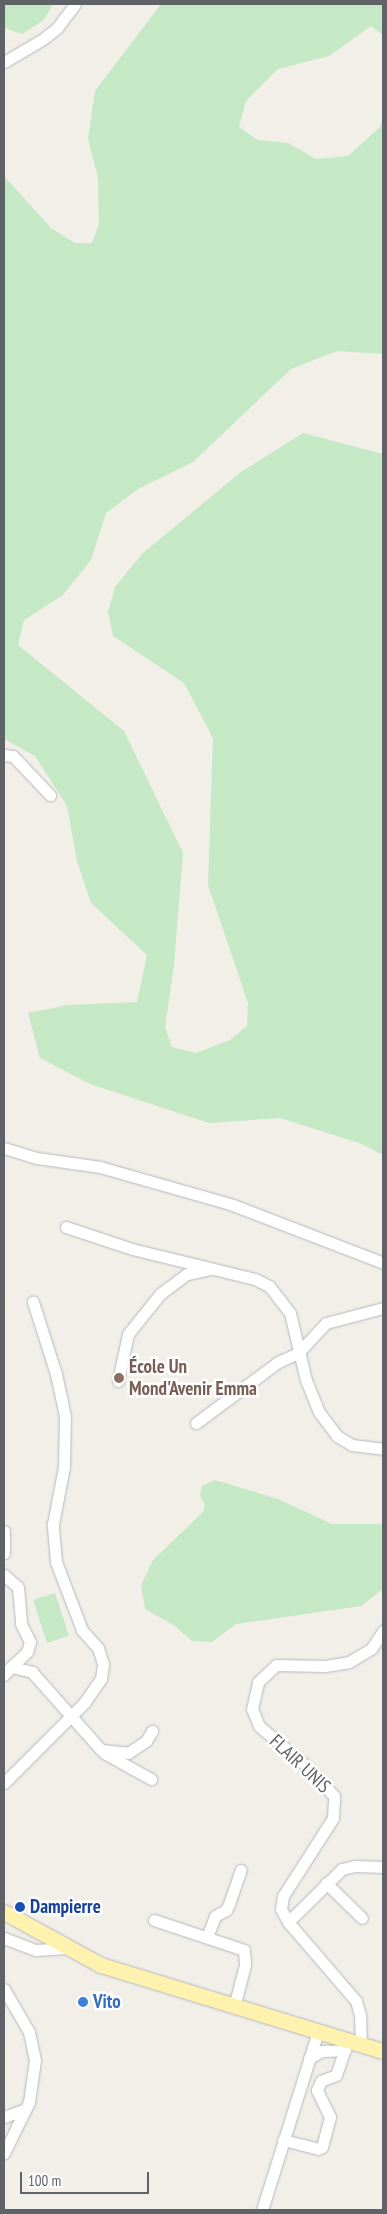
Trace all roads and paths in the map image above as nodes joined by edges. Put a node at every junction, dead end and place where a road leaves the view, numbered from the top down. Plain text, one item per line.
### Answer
1 (75, 4) edge
2 (4, 62) edge
3 (4, 755) edge
4 (50, 795) dead end
5 (4, 1148) edge
6 (66, 1227) dead end
7 (383, 1263) edge
8 (212, 1268) junction
9 (33, 1302) dead end
10 (383, 1308) edge
11 (298, 1353) junction
12 (118, 1381) dead end
13 (196, 1423) dead end
14 (383, 1449) edge
15 (4, 1531) edge
16 (4, 1553) edge
17 (4, 1575) edge
18 (383, 1631) edge
19 (8, 1671) edge
20 (70, 1714) junction
21 (152, 1730) dead end
22 (101, 1750) junction
23 (151, 1779) dead end
24 (4, 1783) edge
25 (383, 1868) edge
26 (241, 1870) dead end
27 (326, 1883) junction
28 (4, 1912) edge
29 (362, 1918) dead end
30 (154, 1920) dead end
31 (288, 1922) junction
32 (207, 1937) junction
33 (4, 1938) edge
34 (66, 1948) junction
35 (4, 1989) edge
36 (234, 2007) junction
37 (318, 2031) junction
38 (351, 2045) junction
39 (383, 2051) edge
40 (309, 2058) junction
41 (26, 2109) junction
42 (4, 2117) edge
43 (283, 2140) junction
44 (4, 2153) edge
45 (262, 2210) edge

1 - 2 street
3 - 4 street
5 - 7 street
6 - 8 street
8 - 11 street
8 - 12 street
9 - 20 street
10 - 11 street
11 - 13 street
11 - 14 street
15 - 16 street
17 - 19 street
18 - 31 street, FLAIR UNIS
19 - 20 street
20 - 22 street
20 - 24 street
21 - 22 street
22 - 23 street
25 - 27 street
26 - 32 street
27 - 29 street
27 - 31 street
28 - 34 main road
30 - 32 street
31 - 38 street, FLAIR UNIS
32 - 36 street
33 - 34 street
34 - 36 main road
35 - 41 street
36 - 37 main road
37 - 38 main road
37 - 40 street
38 - 39 main road
38 - 40 street
38 - 43 street
40 - 43 street
41 - 42 street
41 - 44 street
43 - 45 street

